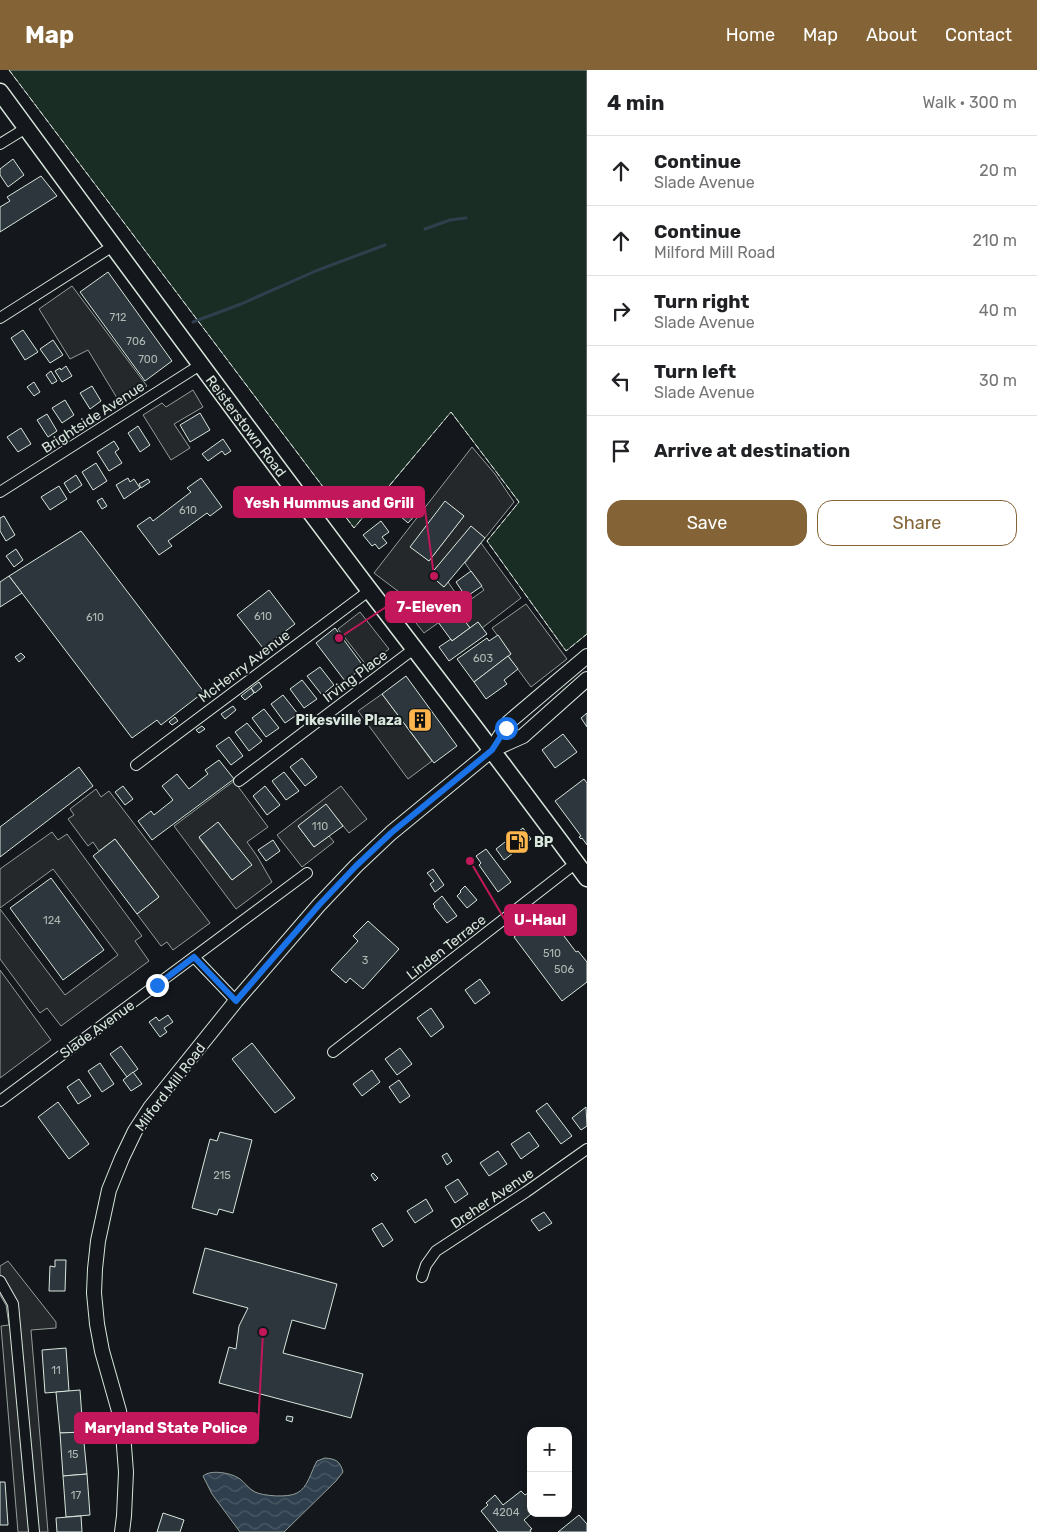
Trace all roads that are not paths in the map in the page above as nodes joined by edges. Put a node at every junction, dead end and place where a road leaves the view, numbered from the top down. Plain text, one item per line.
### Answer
1 (0, 92) edge
2 (26, 128) junction
3 (0, 144) edge
4 (113, 246) junction
5 (0, 318) edge
6 (200, 365) junction
7 (0, 492) edge
8 (370, 590) junction
9 (415, 648) junction
10 (587, 656) edge
11 (587, 679) edge
12 (492, 750) junction
13 (136, 765) dead end
14 (239, 781) dead end
15 (576, 863) junction
16 (307, 873) dead end
17 (587, 878) edge
18 (194, 957) junction
19 (236, 1001) junction
20 (333, 1052) dead end
21 (0, 1101) edge
22 (587, 1149) edge
23 (422, 1276) dead end
24 (0, 1281) edge
25 (34, 1532) edge
26 (122, 1532) edge

1 - 2 main road, Reisterstown Road
2 - 3 street
2 - 4 main road, Reisterstown Road
4 - 5 street
4 - 6 main road, Reisterstown Road
6 - 7 street, Brightside Avenue
6 - 8 main road, Reisterstown Road
8 - 9 main road, Reisterstown Road
8 - 13 street, McHenry Avenue
9 - 12 main road, Reisterstown Road
9 - 14 street, Irving Place
10 - 12 main road
11 - 12 main road
12 - 15 main road, Reisterstown Road
12 - 19 main road, Milford Mill Road
15 - 17 main road, Reisterstown Road
15 - 20 street, Linden Terrace
16 - 18 street, Slade Avenue
18 - 19 street
18 - 21 street, Slade Avenue
19 - 26 main road, Milford Mill Road
22 - 23 street, Dreher Avenue
24 - 25 street

